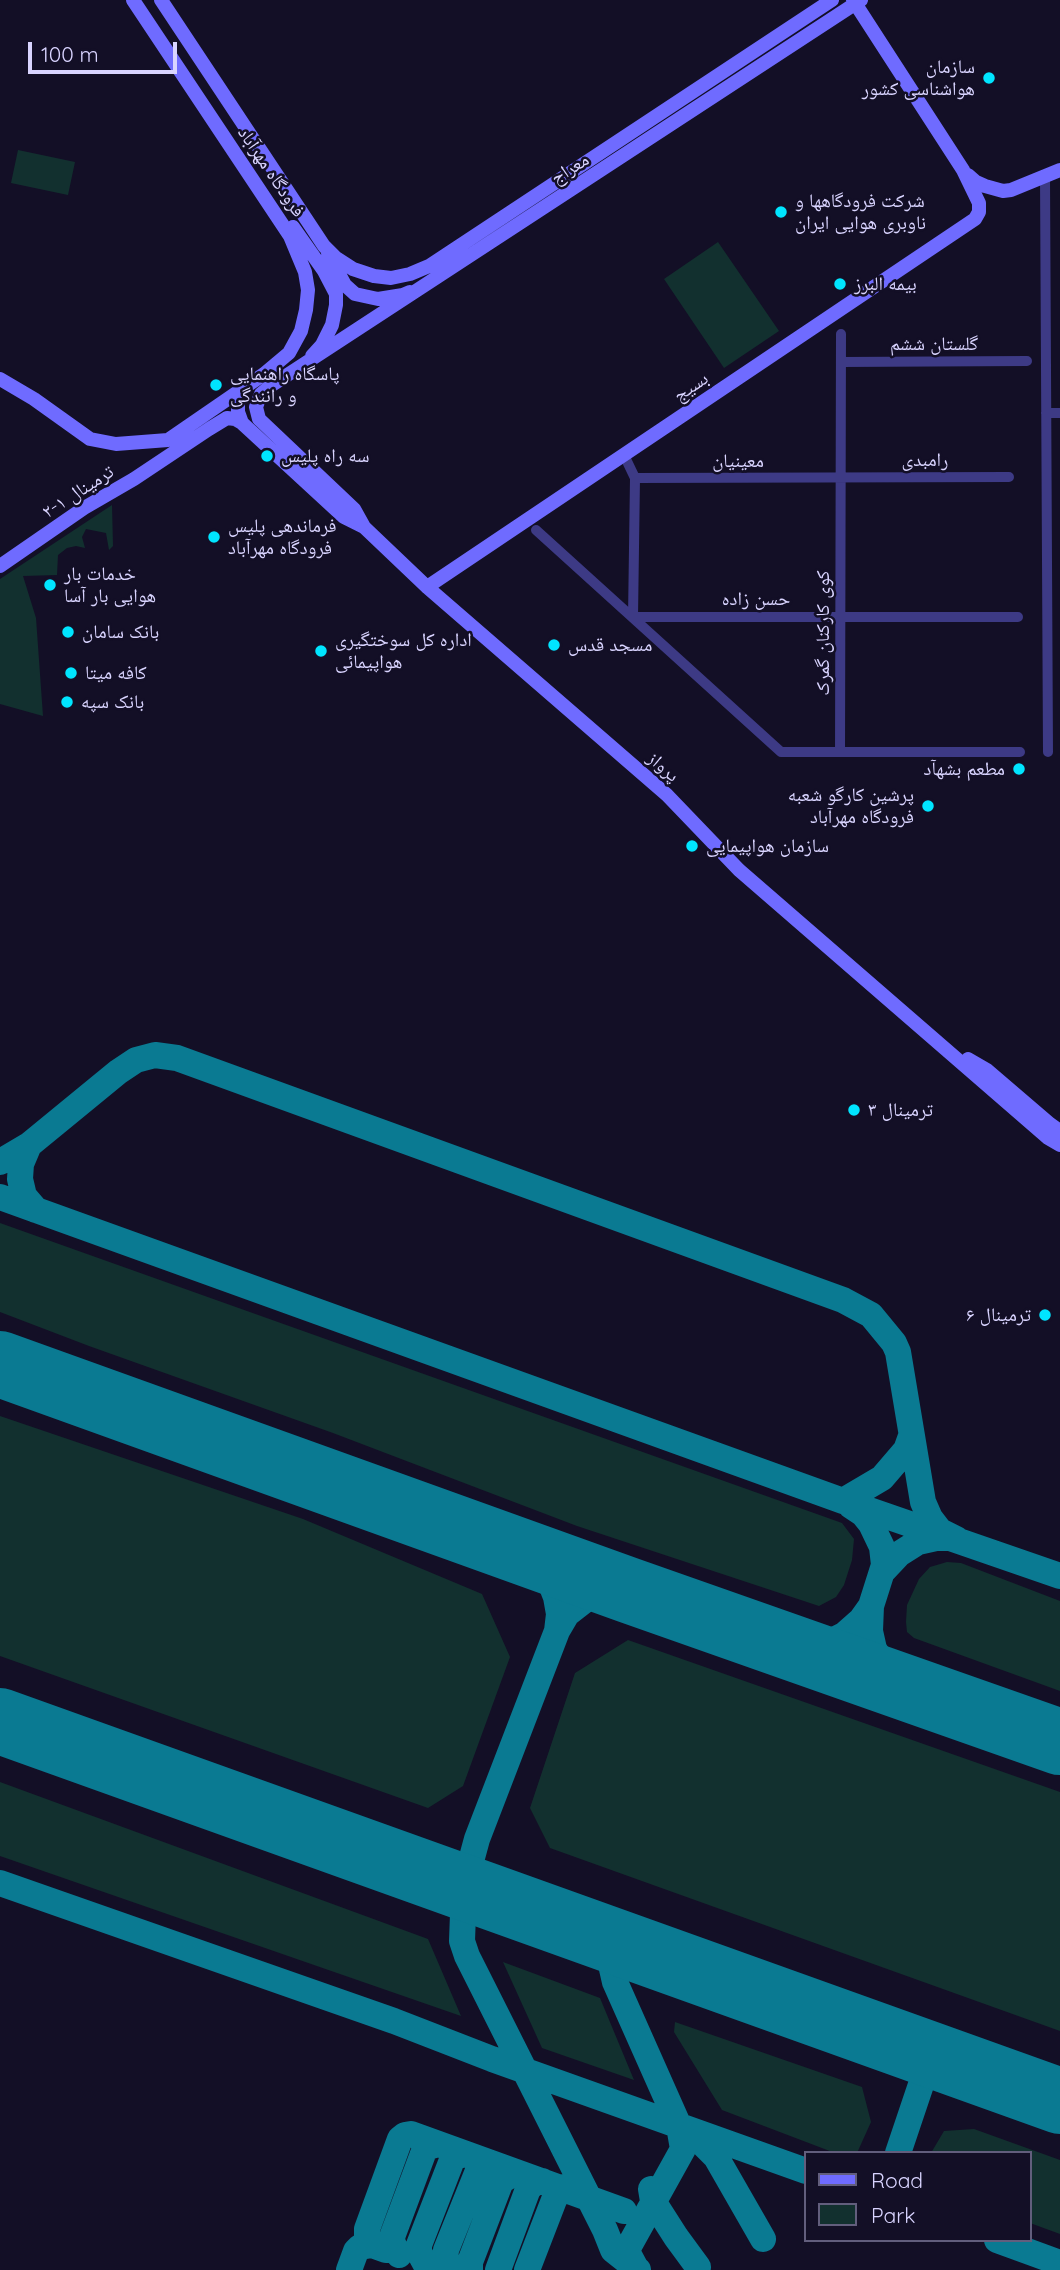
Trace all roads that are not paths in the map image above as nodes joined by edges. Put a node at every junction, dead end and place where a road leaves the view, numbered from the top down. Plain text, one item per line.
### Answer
1 (133, 0) edge
2 (161, 0) edge
3 (832, 0) edge
4 (857, 1) edge
5 (186, 37) junction
6 (166, 50) junction
7 (963, 170) junction
8 (1060, 170) edge
9 (252, 177) junction
10 (1045, 177) junction
11 (324, 246) junction
12 (429, 265) joint
13 (438, 279) junction
14 (841, 334) dead end
15 (1027, 361) dead end
16 (841, 362) junction
17 (300, 368) junction
18 (0, 379) edge
19 (243, 388) junction
20 (217, 406) junction
21 (1046, 413) junction
22 (1060, 413) edge
23 (227, 418) junction
24 (242, 423) junction
25 (172, 445) junction
26 (624, 455) junction
27 (1009, 477) dead end
28 (635, 478) junction
29 (841, 478) junction
30 (365, 527) junction
31 (536, 530) dead end
32 (0, 566) edge
33 (427, 587) junction
34 (633, 617) junction
35 (840, 617) junction
36 (1018, 617) dead end
37 (840, 752) junction
38 (1020, 752) dead end
39 (1048, 752) dead end
40 (934, 1038) junction
41 (1060, 1131) edge
42 (1060, 1145) edge

1 - 6 main road, فرودگاه مهرآباد
2 - 5 main road, فرودگاه مهرآباد
3 - 12 main road, معراج
4 - 7 main road
4 - 13 main road, معراج
5 - 6 main road
5 - 11 main road, فرودگاه مهرآباد
6 - 9 main road, فرودگاه مهرآباد
7 - 10 main road
7 - 26 main road, بسیج
8 - 10 main road
9 - 17 main road
9 - 19 main road, فرودگاه مهرآباد
10 - 21 street
11 - 12 main road, فرودگاه مهرآباد
11 - 13 main road
13 - 17 main road, معراج
14 - 16 street, کوی کارکنان گمرک
15 - 16 street, گلستان ششم
16 - 29 street, کوی کارکنان گمرک
17 - 30 main road, پرواز
18 - 25 main road, ترمینال ۱-۲
19 - 20 main road
19 - 24 main road
20 - 23 main road
20 - 25 main road
21 - 22 street
21 - 39 street
23 - 24 main road
23 - 25 main road
24 - 30 main road, پرواز
25 - 32 main road, ترمینال ۱-۲
26 - 28 street
26 - 33 main road, بسیج
27 - 29 street, رامبدی
28 - 29 street, معینیان
28 - 34 street
29 - 35 street, کوی کارکنان گمرک
30 - 33 main road, پرواز
31 - 34 street
33 - 40 main road, پرواز
34 - 35 street, حسن زاده
34 - 37 street
35 - 36 street, حسن زاده
35 - 37 street, کوی کارکنان گمرک
37 - 38 street
40 - 41 main road, پرواز
40 - 42 main road, پرواز

